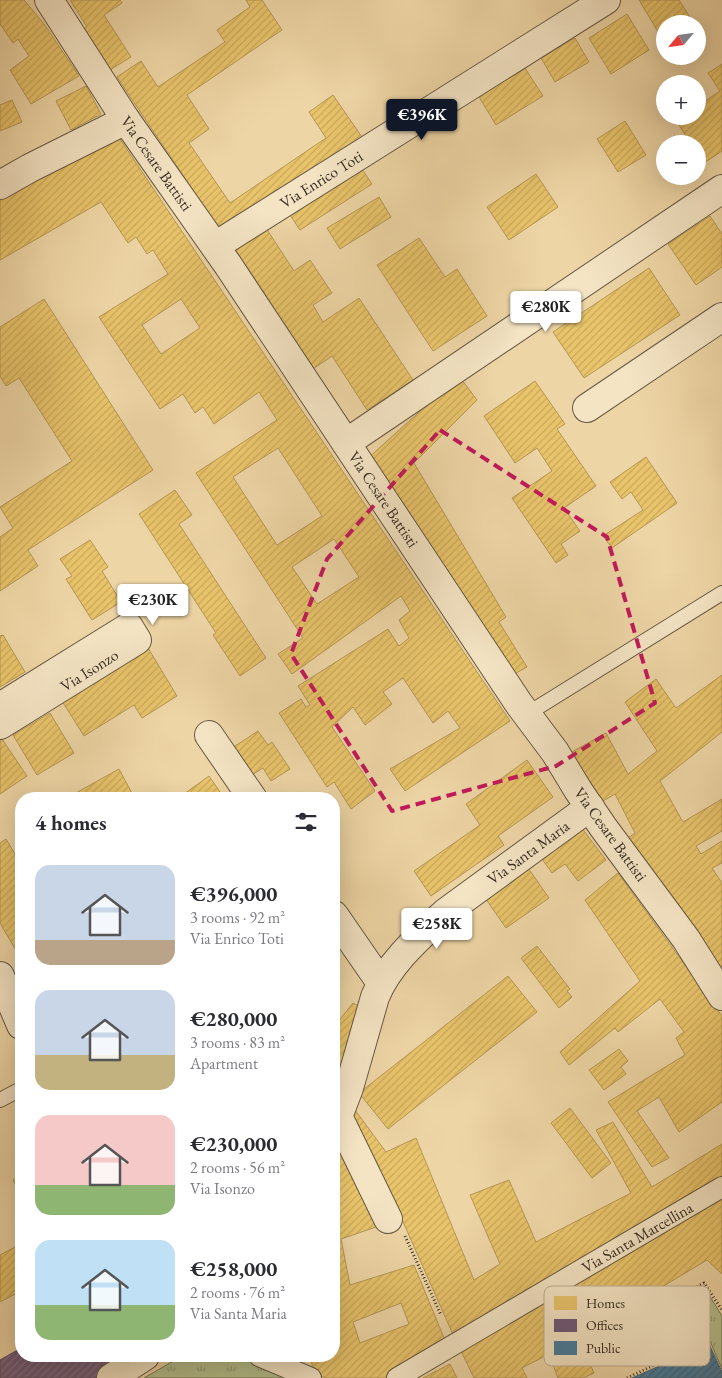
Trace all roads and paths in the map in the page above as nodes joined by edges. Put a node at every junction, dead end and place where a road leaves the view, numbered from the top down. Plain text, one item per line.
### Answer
1 (49, 0) edge
2 (606, 0) edge
3 (126, 120) junction
4 (0, 185) edge
5 (722, 189) edge
6 (215, 246) junction
7 (722, 317) edge
8 (587, 408) dead end
9 (346, 443) junction
10 (722, 594) edge
11 (0, 707) edge
12 (527, 714) junction
13 (0, 726) edge
14 (209, 735) dead end
15 (248, 792) edge
16 (590, 807) junction
17 (340, 924) edge
18 (0, 976) edge
19 (381, 983) junction
20 (722, 996) edge
21 (15, 1011) edge
22 (15, 1092) edge
23 (0, 1100) edge
24 (340, 1109) edge
25 (340, 1127) edge
26 (722, 1187) edge
27 (388, 1219) joint
28 (554, 1286) edge
29 (544, 1292) edge
30 (710, 1293) edge
31 (722, 1310) edge
32 (441, 1315) dead end
33 (136, 1362) edge
34 (279, 1362) edge
35 (652, 1366) edge
36 (304, 1370) edge
37 (112, 1378) edge
38 (398, 1378) edge
39 (627, 1378) edge

1 - 3 street, Via Cesare Battisti
2 - 6 street, Via Enrico Toti
3 - 4 street
3 - 6 street, Via Cesare Battisti
5 - 9 street
6 - 9 street, Via Cesare Battisti
7 - 8 street
9 - 12 street, Via Cesare Battisti
10 - 12 lane
11 - 13 street, Via Isonzo
12 - 16 street, Via Cesare Battisti
14 - 15 street
16 - 19 street, Via Santa Maria
16 - 20 street, Via Cesare Battisti
17 - 19 street
18 - 21 street
19 - 24 street, Via Santa Maria
22 - 23 lane
25 - 27 street
26 - 28 street, Via Santa Marcellina
27 - 32 path
29 - 38 street, Via Santa Marcellina
30 - 31 path
33 - 37 street
34 - 36 street
35 - 39 path

